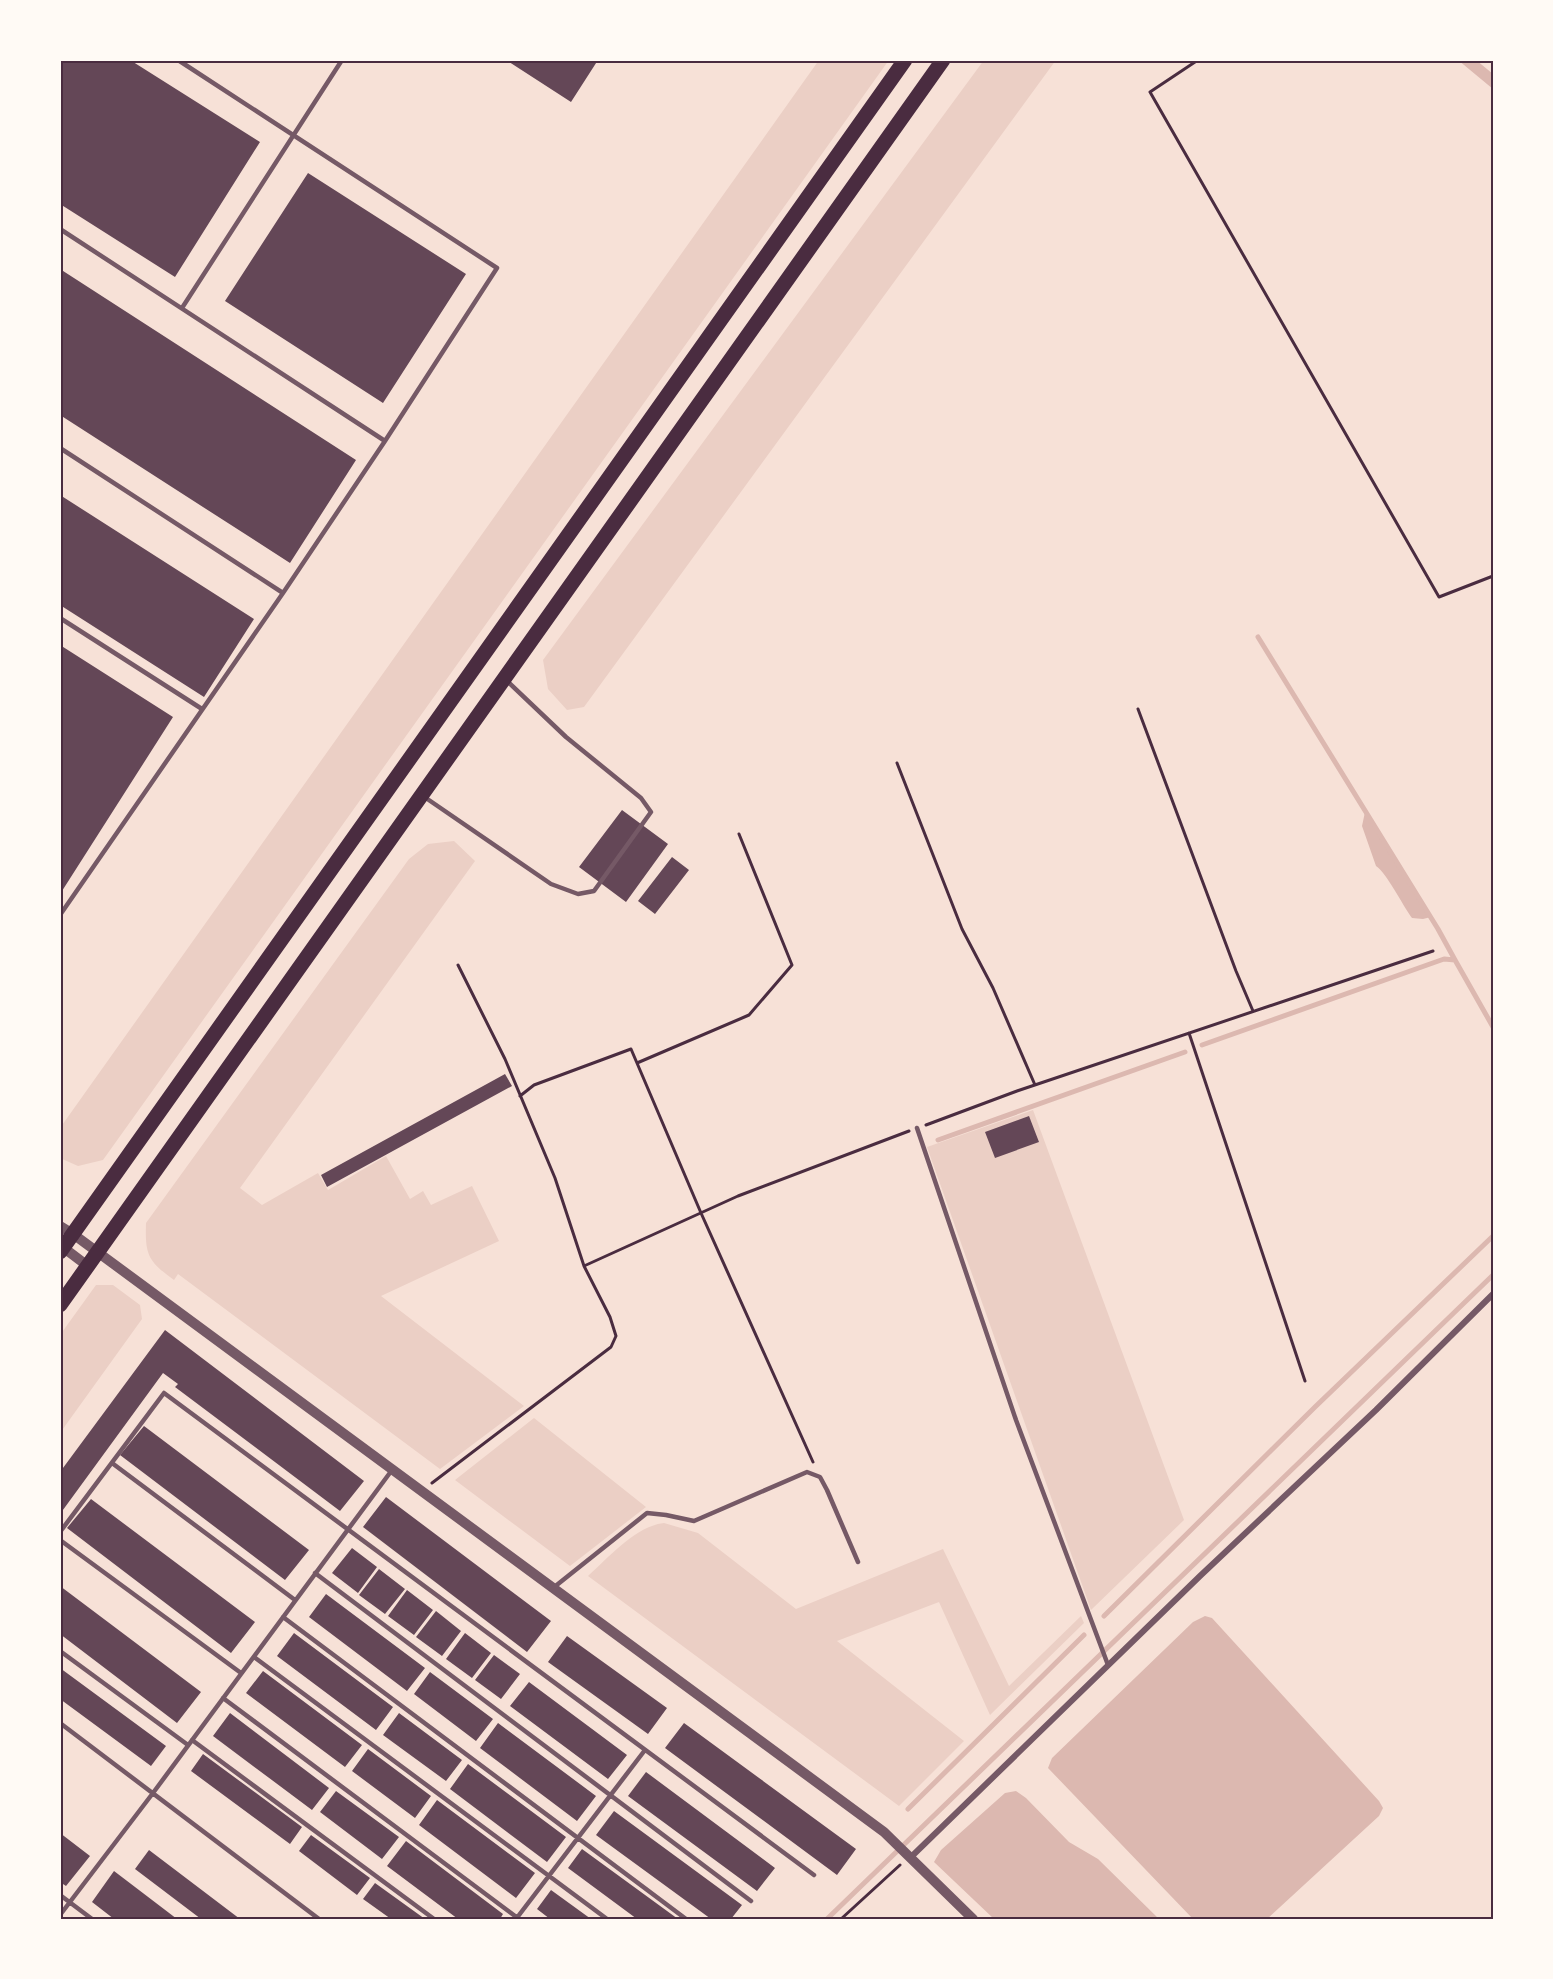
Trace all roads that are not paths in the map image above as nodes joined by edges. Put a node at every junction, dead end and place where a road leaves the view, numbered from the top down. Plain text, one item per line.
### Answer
1 (178, 60) edge
2 (342, 60) edge
3 (905, 60) edge
4 (943, 60) edge
5 (295, 135) junction
6 (60, 229) edge
7 (182, 308) junction
8 (385, 441) junction
9 (60, 448) edge
10 (283, 592) junction
11 (60, 618) edge
12 (505, 679) junction
13 (202, 710) junction
14 (422, 796) junction
15 (60, 915) edge
16 (917, 1128) road end
17 (67, 1230) edge
18 (61, 1248) edge
19 (99, 1253) junction
20 (89, 1267) junction
21 (1493, 1294) edge
22 (60, 1305) edge
23 (111, 1464) junction
24 (392, 1470) junction
25 (348, 1529) junction
26 (60, 1532) edge
27 (60, 1540) edge
28 (858, 1562) dead end
29 (315, 1573) junction
30 (553, 1588) junction
31 (295, 1600) junction
32 (283, 1617) junction
33 (60, 1651) edge
34 (254, 1657) junction
35 (1108, 1665) junction
36 (241, 1673) junction
37 (223, 1698) junction
38 (60, 1723) edge
39 (192, 1740) junction
40 (188, 1745) junction
41 (645, 1750) junction
42 (153, 1793) junction
43 (611, 1795) junction
44 (578, 1838) junction
45 (908, 1856) junction
46 (814, 1875) dead end
47 (549, 1876) junction
48 (60, 1894) edge
49 (751, 1900) dead end
50 (70, 1902) junction
51 (60, 1915) edge
52 (92, 1919) edge
53 (318, 1919) edge
54 (434, 1919) edge
55 (518, 1919) edge
56 (607, 1919) edge
57 (686, 1919) edge
58 (973, 1919) edge

1 - 5 lane
2 - 5 lane
3 - 17 highway
4 - 12 highway
5 - 7 lane
5 - 8 lane
6 - 7 lane
7 - 8 lane
8 - 10 lane
9 - 10 lane
10 - 13 lane
11 - 13 lane
12 - 14 highway
12 - 14 lane
13 - 15 lane
14 - 19 highway
16 - 35 lane
17 - 18 highway
17 - 19 street
18 - 20 street
19 - 20 highway
19 - 24 street
20 - 22 highway
21 - 35 street
23 - 25 lane
23 - 26 lane
23 - 31 lane
24 - 25 lane
24 - 30 street
25 - 29 lane
25 - 41 lane
27 - 36 lane
28 - 30 lane
29 - 31 lane
29 - 43 lane
30 - 45 street
31 - 32 lane
32 - 34 lane
32 - 44 lane
33 - 40 lane
34 - 36 lane
34 - 47 lane
35 - 45 street
36 - 37 lane
37 - 39 lane
37 - 55 lane
38 - 42 lane
39 - 40 lane
39 - 54 lane
40 - 42 lane
41 - 43 lane
41 - 46 lane
42 - 50 lane
42 - 53 lane
43 - 44 lane
43 - 49 lane
44 - 47 lane
44 - 57 lane
45 - 58 street
47 - 55 lane
47 - 56 lane
48 - 50 lane
50 - 51 lane
50 - 52 lane

